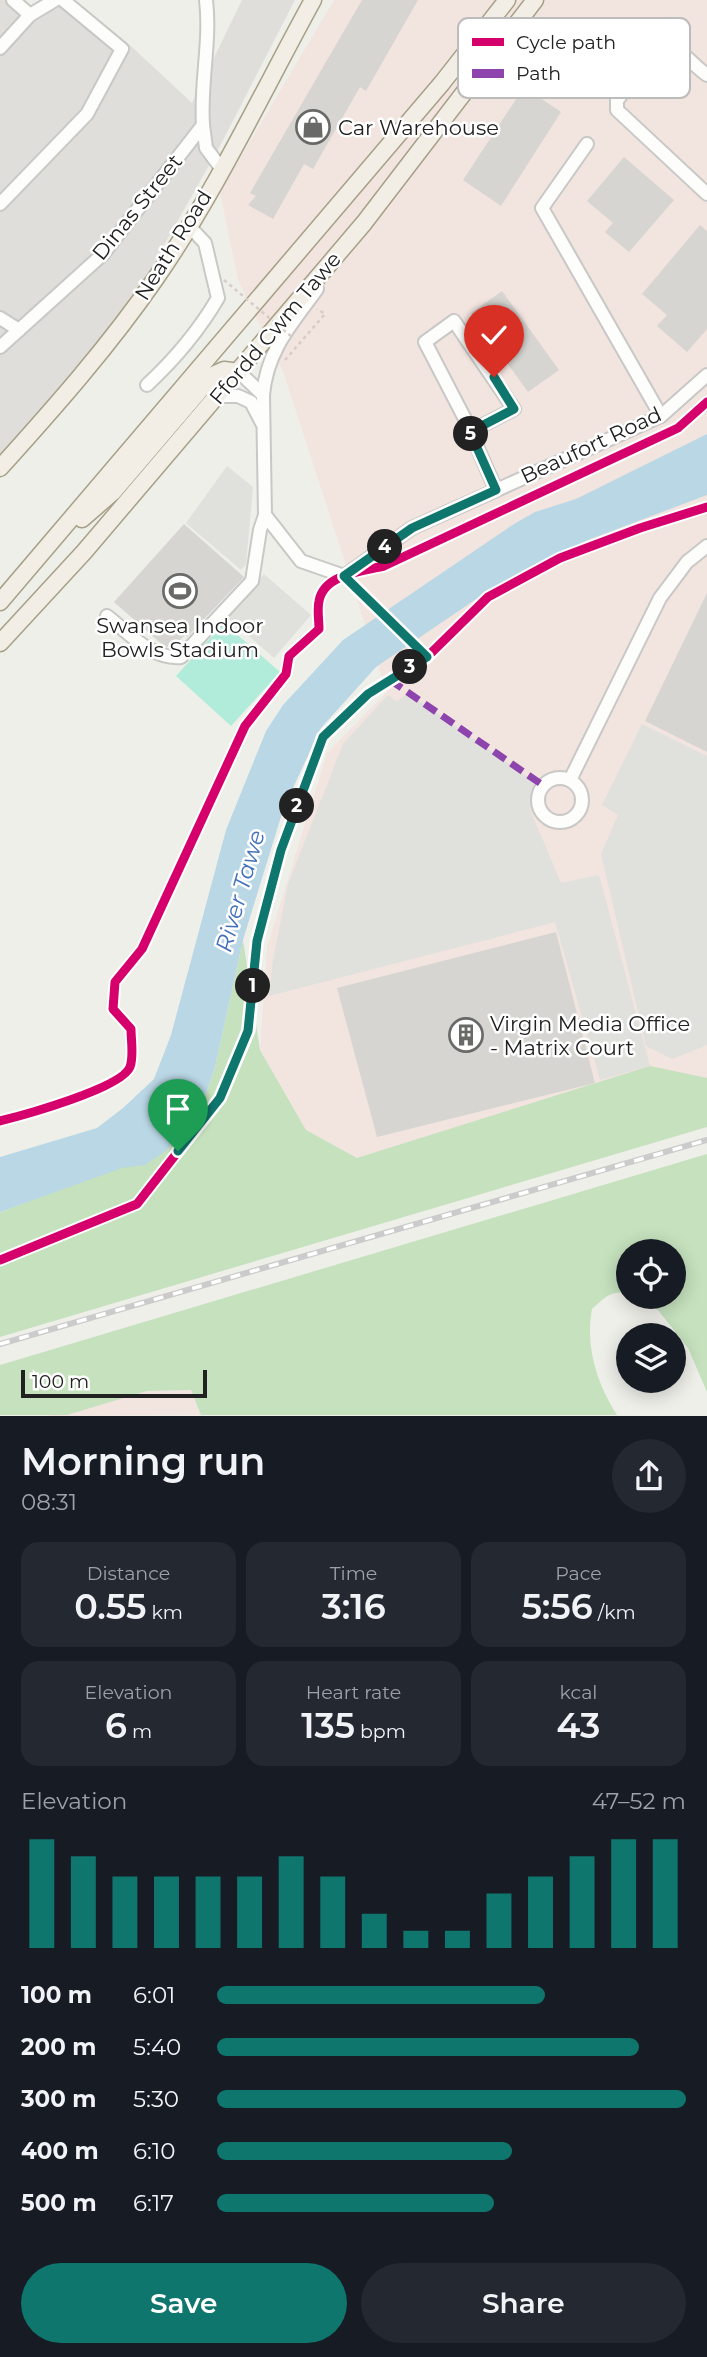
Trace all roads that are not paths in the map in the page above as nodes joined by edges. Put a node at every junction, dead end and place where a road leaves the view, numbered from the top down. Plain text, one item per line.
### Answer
1 (13, 0) edge
2 (55, 0) edge
3 (63, 0) edge
4 (205, 0) edge
5 (313, 0) edge
6 (507, 0) edge
7 (535, 0) edge
8 (30, 15) junction
9 (493, 18) edge
10 (521, 18) edge
11 (0, 48) edge
12 (690, 60) edge
13 (458, 62) edge
14 (707, 75) edge
15 (460, 98) edge
16 (619, 98) edge
17 (203, 125) junction
18 (587, 144) dead end
19 (221, 168) junction
20 (707, 194) edge
21 (0, 204) edge
22 (364, 223) junction
23 (189, 226) junction
24 (0, 318) edge
25 (19, 330) junction
26 (0, 347) edge
27 (239, 372) junction
28 (707, 375) edge
29 (147, 385) dead end
30 (263, 395) junction
31 (218, 396) junction
32 (661, 416) junction
33 (264, 427) junction
34 (470, 432) junction
35 (0, 468) edge
36 (496, 490) junction
37 (265, 515) junction
38 (707, 546) edge
39 (40, 554) junction
40 (0, 602) edge
41 (107, 616) dead end
42 (0, 643) edge
43 (570, 780) dead end

1 - 8 street
2 - 8 street
3 - 21 street
4 - 17 street
5 - 19 main road, Neath Road
6 - 9 main road, Ffordd Cwm Tawe
7 - 10 main road, Ffordd Cwm Tawe
8 - 11 street
12 - 14 street
13 - 39 main road, Ffordd Cwm Tawe
15 - 22 main road, Ffordd Cwm Tawe
16 - 20 street
17 - 19 street, Dinas Street
17 - 25 street, Dinas Street
18 - 32 street
19 - 23 main road, Neath Road
22 - 27 main road, Ffordd Cwm Tawe
22 - 30 street
23 - 29 street
23 - 35 main road, Neath Road
24 - 25 street
25 - 26 street, Dinas Street
27 - 30 street
27 - 31 main road, Ffordd Cwm Tawe
27 - 39 main road
28 - 32 street, Beaufort Road
30 - 33 street
31 - 33 street
31 - 42 main road, Ffordd Cwm Tawe
32 - 36 street, Beaufort Road
33 - 37 street
34 - 34 street
34 - 36 street
36 - 37 street, Beaufort Road
37 - 41 street
38 - 43 street
39 - 40 main road, Ffordd Cwm Tawe

